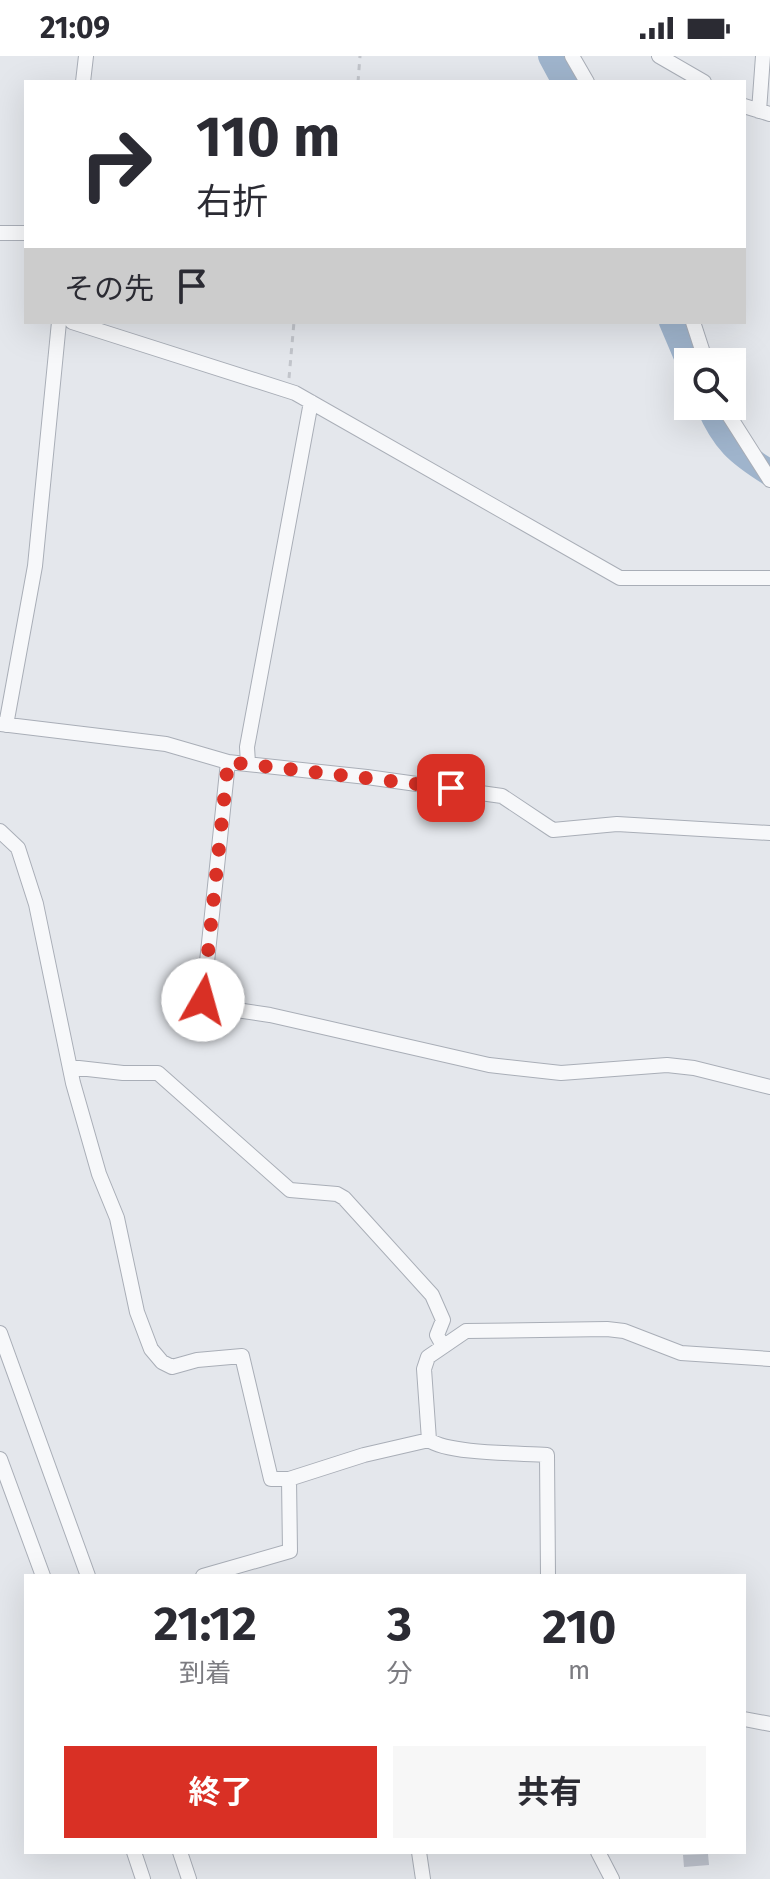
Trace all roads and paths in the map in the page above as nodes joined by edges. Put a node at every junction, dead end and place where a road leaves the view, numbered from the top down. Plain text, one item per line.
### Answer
1 (86, 56) edge
2 (360, 56) edge
3 (572, 56) edge
4 (659, 56) edge
5 (763, 56) edge
6 (83, 80) edge
7 (358, 80) edge
8 (586, 80) edge
9 (701, 80) edge
10 (764, 112) edge
11 (0, 233) edge
12 (24, 233) edge
13 (59, 324) edge
14 (78, 324) edge
15 (294, 324) edge
16 (694, 324) edge
17 (701, 348) edge
18 (287, 391) junction
19 (311, 402) junction
20 (732, 420) edge
21 (770, 480) edge
22 (770, 578) edge
23 (3, 725) edge
24 (228, 762) junction
25 (248, 763) junction
26 (0, 831) edge
27 (770, 833) edge
28 (70, 1067) junction
29 (770, 1087) edge
30 (0, 1333) edge
31 (443, 1346) junction
32 (770, 1359) edge
33 (429, 1440) junction
34 (0, 1459) edge
35 (289, 1479) junction
36 (42, 1574) edge
37 (87, 1574) edge
38 (210, 1574) edge
39 (548, 1574) edge
40 (746, 1719) edge
41 (770, 1724) edge
42 (135, 1854) edge
43 (181, 1854) edge
44 (419, 1854) edge
45 (599, 1854) edge
46 (143, 1879) edge
47 (189, 1879) edge
48 (423, 1879) edge
49 (612, 1879) edge

1 - 6 street
2 - 7 path
3 - 8 street
4 - 9 street
5 - 10 street
11 - 12 street
13 - 23 street
14 - 18 street
15 - 18 path
16 - 17 street
18 - 19 street
19 - 22 street
19 - 25 street
20 - 21 street
23 - 24 street
24 - 25 street
24 - 29 street
25 - 27 street
26 - 28 street
28 - 31 street
28 - 35 street
30 - 37 street
31 - 32 street
31 - 33 street
33 - 35 street
33 - 39 street
34 - 36 street
35 - 38 street
40 - 41 street
42 - 46 street
43 - 47 street
44 - 48 street
45 - 49 street

